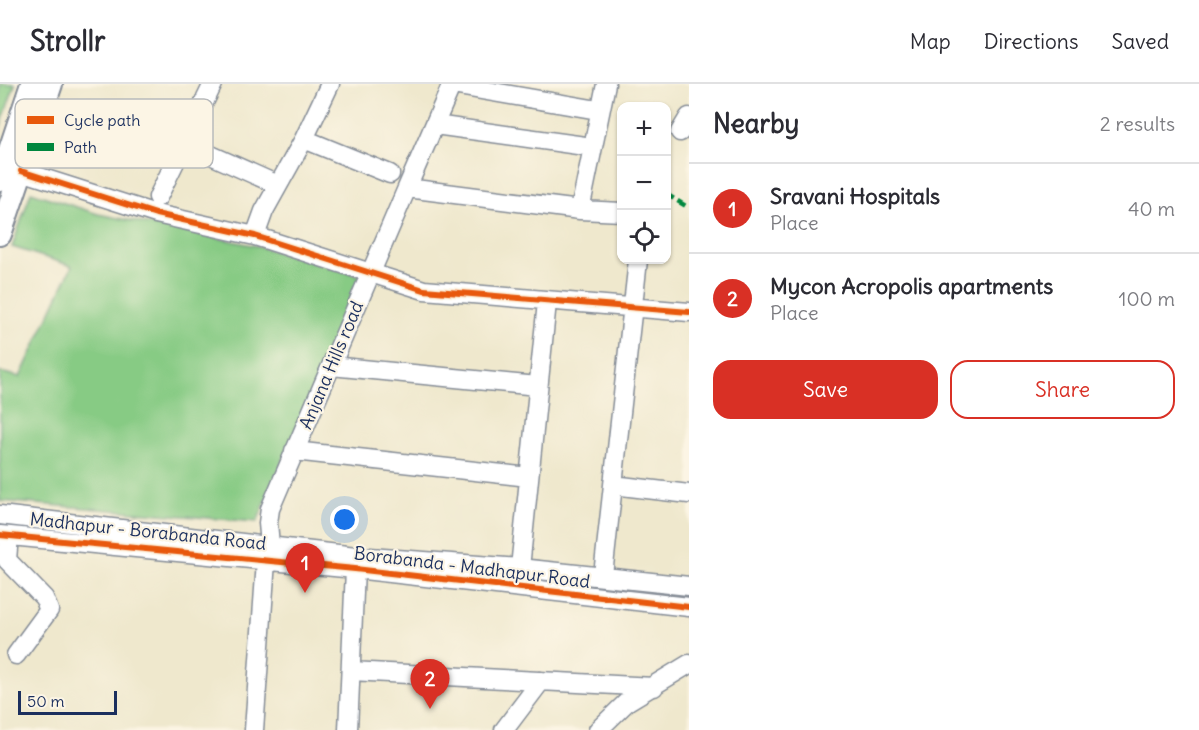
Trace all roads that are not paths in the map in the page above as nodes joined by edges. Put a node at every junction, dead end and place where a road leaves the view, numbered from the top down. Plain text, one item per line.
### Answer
1 (32, 84) edge
2 (51, 84) edge
3 (213, 84) edge
4 (330, 84) edge
5 (452, 84) edge
6 (606, 84) edge
7 (28, 99) edge
8 (44, 99) edge
9 (206, 99) edge
10 (598, 110) junction
11 (435, 125) junction
12 (304, 139) junction
13 (592, 147) junction
14 (15, 155) edge
15 (213, 156) edge
16 (172, 168) edge
17 (390, 174) dead end
18 (10, 176) edge
19 (278, 185) junction
20 (406, 188) junction
21 (158, 197) dead end
22 (580, 210) junction
23 (617, 212) edge
24 (0, 234) edge
25 (255, 236) junction
26 (637, 264) edge
27 (372, 272) junction
28 (547, 302) junction
29 (632, 307) junction
30 (689, 312) edge
31 (331, 366) junction
32 (538, 386) junction
33 (294, 451) junction
34 (529, 477) junction
35 (613, 485) junction
36 (689, 494) edge
37 (0, 516) edge
38 (5, 536) edge
39 (268, 553) junction
40 (355, 568) junction
41 (520, 568) junction
42 (603, 575) junction
43 (689, 586) edge
44 (689, 607) edge
45 (16, 655) dead end
46 (689, 664) edge
47 (351, 671) junction
48 (541, 681) junction
49 (654, 687) junction
50 (254, 730) edge
51 (348, 730) edge
52 (504, 730) edge
53 (598, 730) edge

1 - 7 main road
2 - 8 main road
3 - 9 street
4 - 12 street
5 - 10 street
5 - 11 street, Anjana Hills road
6 - 10 street
10 - 13 street
11 - 13 street
11 - 20 street, Anjana Hills road
12 - 17 street
12 - 19 street
13 - 22 street
14 - 18 main road
15 - 19 street
16 - 21 street
18 - 24 main road
18 - 25 street
19 - 25 street
20 - 22 street
20 - 27 street, Anjana Hills road
22 - 23 street
25 - 27 street
26 - 29 street
27 - 28 street
27 - 31 street, Anjana Hills road
28 - 29 street
28 - 32 street
29 - 30 street
29 - 35 street
31 - 32 street
31 - 33 street, Anjana Hills road
32 - 34 street
33 - 34 street
33 - 39 street, Anjana Hills road
34 - 41 street
35 - 36 street
35 - 42 street
37 - 39 street, Madhapur - Borabanda Road
38 - 39 street, Borabanda - Madhapur Road
38 - 45 street
39 - 40 street, Borabanda - Madhapur Road
39 - 41 street, Madhapur - Borabanda Road
39 - 50 street, Anjana Hills road
40 - 44 street, Borabanda - Madhapur Road
40 - 47 street
41 - 42 street, Madhapur - Borabanda Road
42 - 43 street, Madhapur - Borabanda Road
46 - 49 street
47 - 48 street
47 - 51 street
48 - 49 street
48 - 52 street
49 - 53 street

